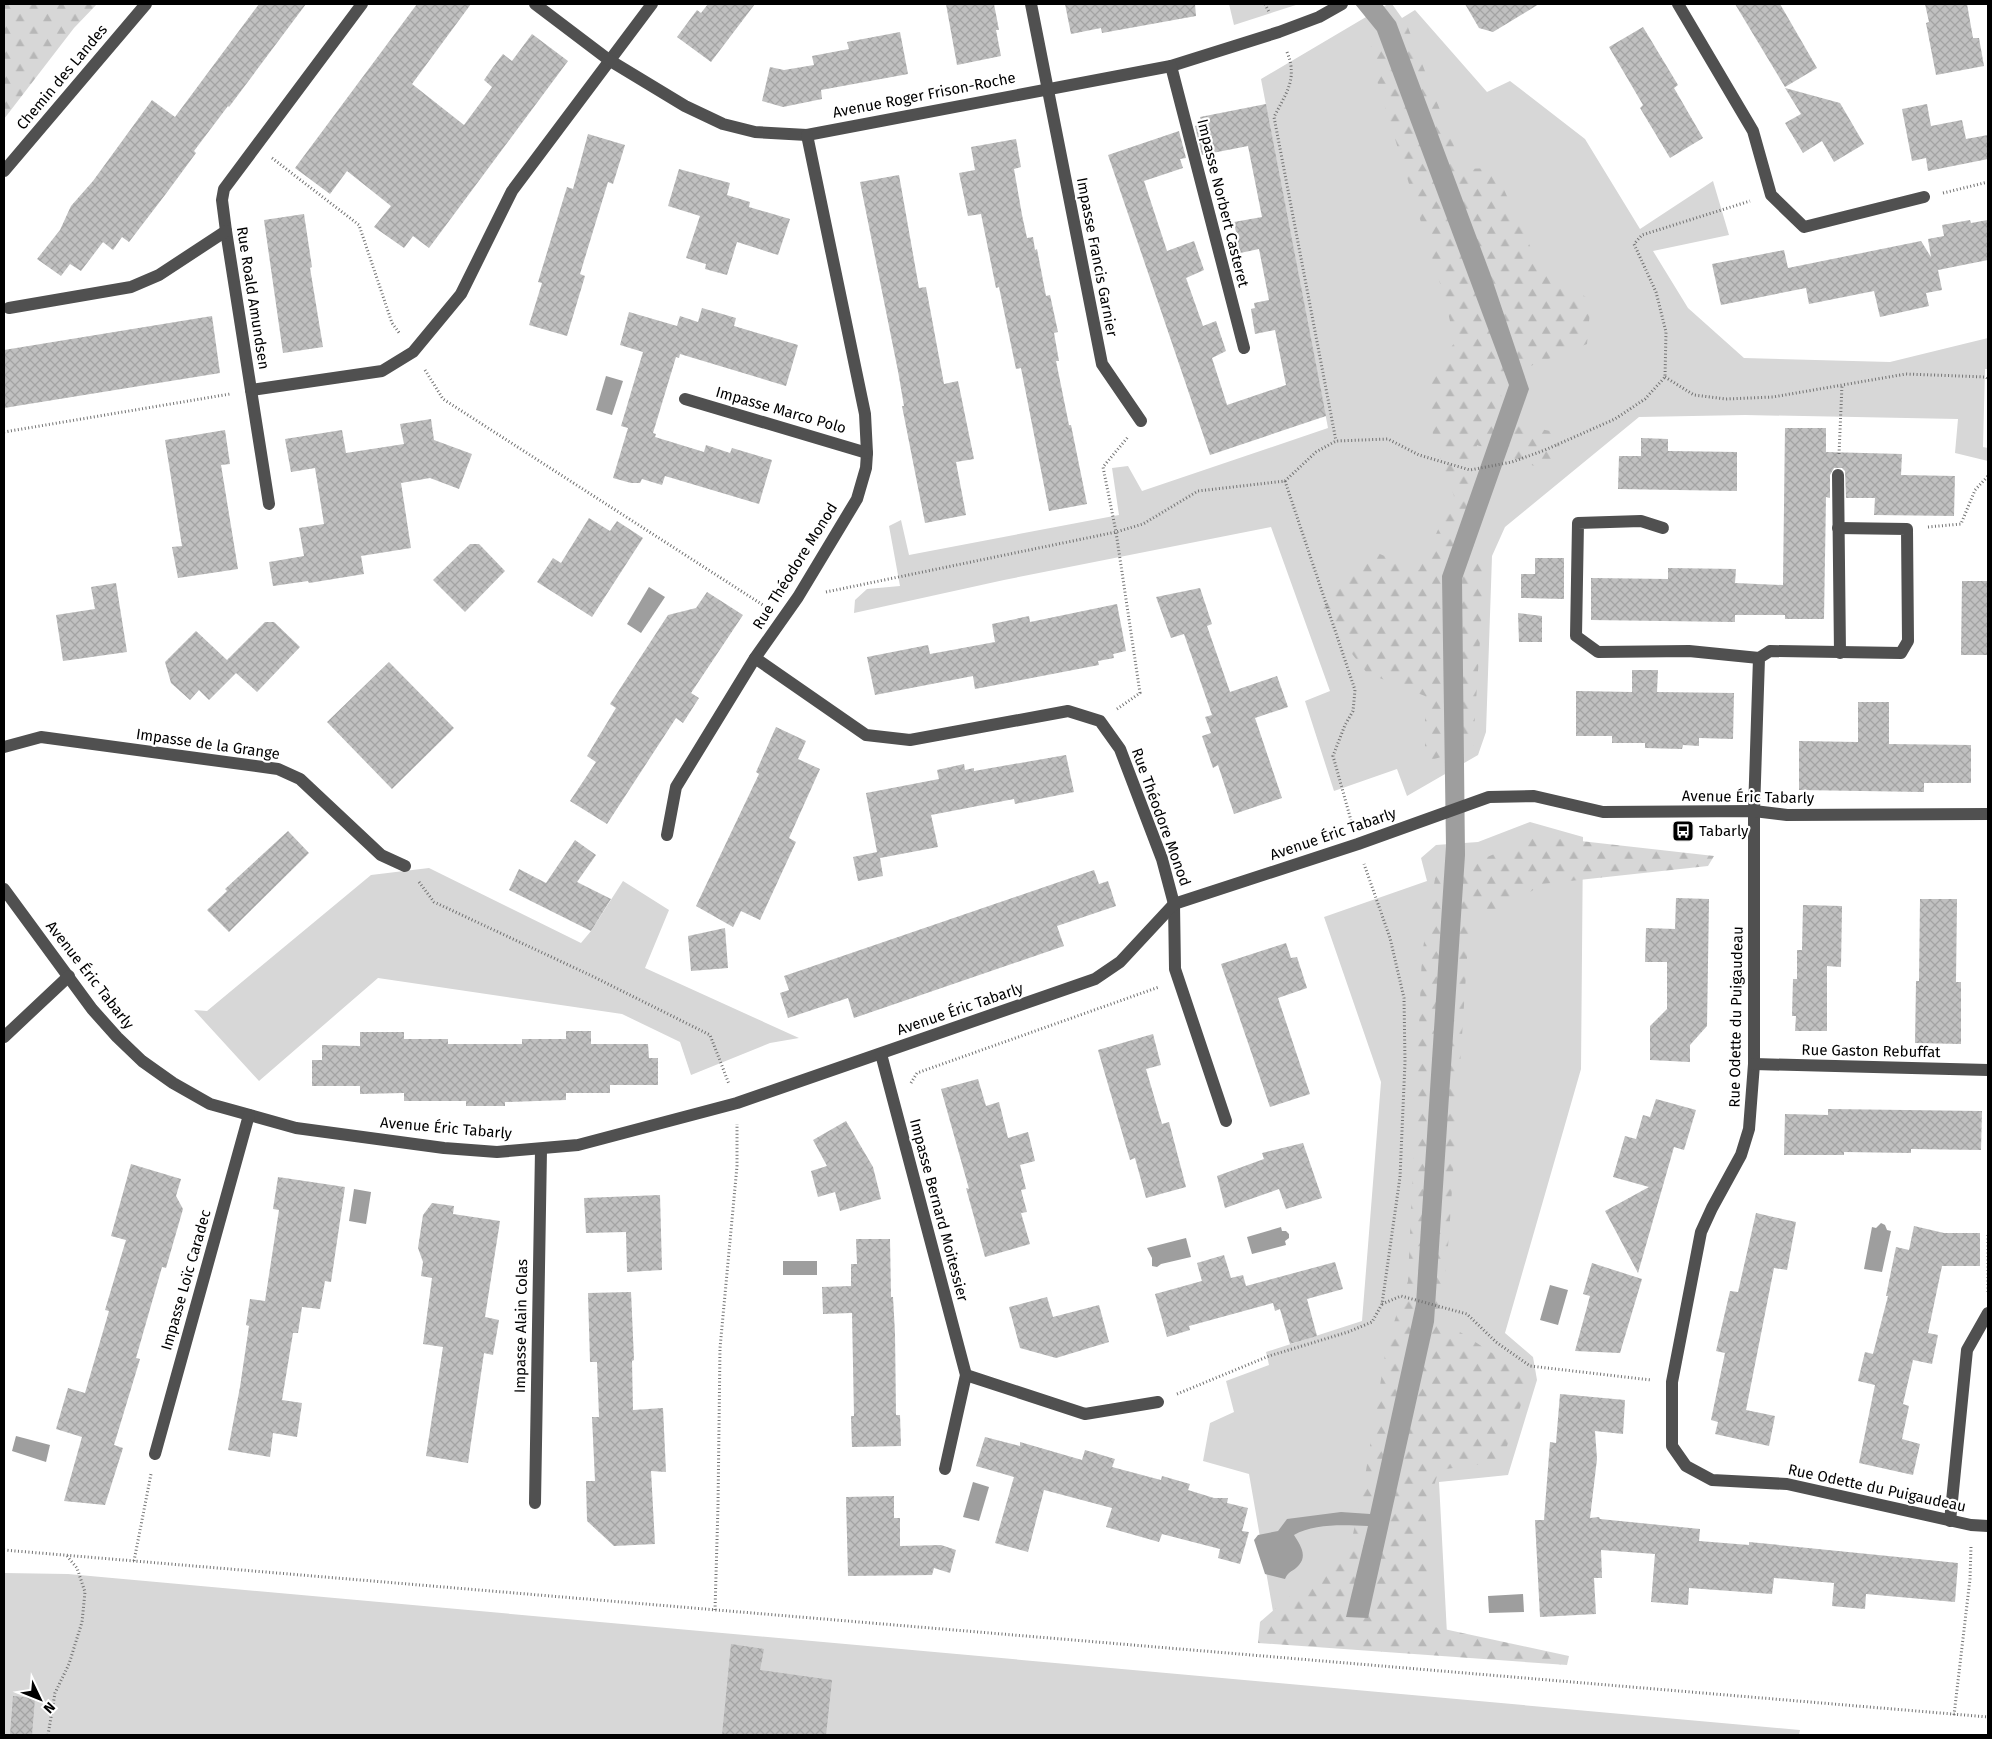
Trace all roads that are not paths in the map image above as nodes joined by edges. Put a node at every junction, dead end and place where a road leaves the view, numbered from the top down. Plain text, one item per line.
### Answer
1 (146, 4) edge
2 (362, 4) edge
3 (536, 4) edge
4 (652, 4) edge
5 (1032, 4) edge
6 (1342, 4) edge
7 (1678, 4) edge
8 (609, 60) junction
9 (1171, 66) junction
10 (1048, 88) junction
11 (807, 135) junction
12 (4, 171) edge
13 (1924, 197) road end
14 (226, 232) junction
15 (8, 308) dead end
16 (1244, 348) dead end
17 (251, 390) junction
18 (685, 399) dead end
19 (1141, 421) road end
20 (867, 453) junction
21 (1838, 475) road end
22 (269, 504) dead end
23 (1663, 528) dead end
24 (1838, 528) junction
25 (1840, 653) junction
26 (755, 658) junction
27 (1759, 658) junction
28 (4, 747) edge
29 (1754, 811) junction
30 (1988, 814) edge
31 (667, 835) dead end
32 (405, 866) road end
33 (4, 889) edge
34 (1174, 904) junction
35 (69, 976) junction
36 (4, 1037) edge
37 (881, 1054) junction
38 (1754, 1064) junction
39 (1988, 1070) edge
40 (249, 1115) junction
41 (1226, 1121) dead end
42 (541, 1150) junction
43 (1988, 1313) edge
44 (966, 1375) junction
45 (1158, 1402) road end
46 (155, 1454) road end
47 (945, 1469) dead end
48 (535, 1503) dead end
49 (1950, 1520) junction
50 (1988, 1526) edge

1 - 12 street, Chemin des Landes
2 - 14 street, Rue Roald Amundsen
3 - 8 street, Avenue Roger Frison-Roche
4 - 8 street, Rue Roald Amundsen
5 - 10 street, Impasse Francis Garnier
6 - 9 street, Avenue Roger Frison-Roche
7 - 13 street
8 - 11 street, Avenue Roger Frison-Roche
8 - 17 street, Rue Roald Amundsen
9 - 10 street, Avenue Roger Frison-Roche
9 - 16 street, Impasse Norbert Casteret
10 - 11 street, Avenue Roger Frison-Roche
10 - 19 street, Impasse Francis Garnier
11 - 20 street, Rue Théodore Monod
14 - 15 street
14 - 17 street, Rue Roald Amundsen
17 - 22 street
18 - 20 street, Impasse Marco Polo
20 - 26 street, Rue Théodore Monod
21 - 24 street
23 - 27 street
24 - 25 street
24 - 25 street
25 - 27 street
26 - 31 street, Rue Théodore Monod
26 - 34 street, Rue Théodore Monod
27 - 29 street, Rue Odette du Puigaudeau
28 - 32 street, Impasse de la Grange
29 - 30 street, Avenue Éric Tabarly
29 - 34 street, Avenue Éric Tabarly
29 - 38 street, Rue Odette du Puigaudeau
33 - 35 street, Avenue Éric Tabarly
34 - 37 street, Avenue Éric Tabarly
34 - 41 street, Rue Théodore Monod
35 - 36 street
35 - 40 street, Avenue Éric Tabarly
37 - 42 street, Avenue Éric Tabarly
37 - 44 street, Impasse Bernard Moitessier
38 - 39 street, Rue Gaston Rebuffat
38 - 49 street, Rue Odette du Puigaudeau
40 - 42 street, Avenue Éric Tabarly
40 - 46 street, Impasse Loïc Caradec
42 - 48 street, Impasse Alain Colas
43 - 49 street
44 - 45 street
44 - 47 street, Impasse Bernard Moitessier
49 - 50 street, Rue Odette du Puigaudeau

